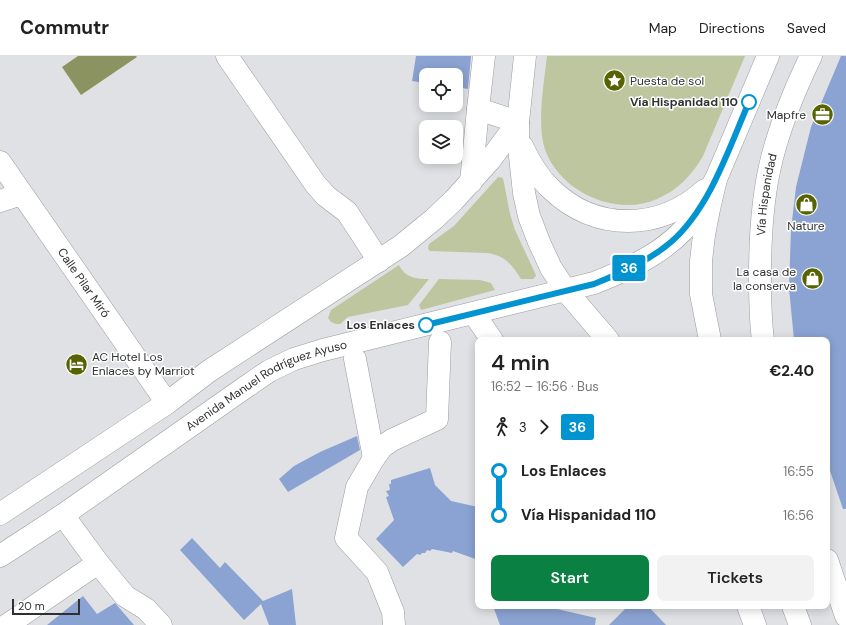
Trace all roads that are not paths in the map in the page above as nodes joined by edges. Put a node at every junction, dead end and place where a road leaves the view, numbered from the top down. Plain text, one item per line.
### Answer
1 (227, 56) edge
2 (484, 56) edge
3 (525, 56) edge
4 (768, 56) edge
5 (811, 56) edge
6 (478, 109) junction
7 (518, 130) junction
8 (0, 162) edge
9 (716, 179) junction
10 (471, 182) junction
11 (21, 194) junction
12 (0, 201) edge
13 (379, 261) junction
14 (566, 291) junction
15 (474, 314) junction
16 (490, 337) edge
17 (605, 337) edge
18 (709, 337) edge
19 (763, 337) edge
20 (440, 342) dead end
21 (355, 359) dead end
22 (167, 403) junction
23 (374, 458) junction
24 (0, 514) edge
25 (63, 515) junction
26 (0, 556) edge
27 (98, 563) junction
28 (830, 569) edge
29 (749, 609) edge
30 (794, 609) edge
31 (846, 616) edge
32 (7, 625) edge
33 (161, 625) edge
34 (394, 625) edge
35 (755, 625) edge
36 (800, 625) edge

1 - 13 main road
2 - 6 main road
3 - 7 main road
4 - 9 main road
5 - 19 main road, Vía Hispanidad
6 - 7 main road
6 - 10 main road
7 - 9 main road
7 - 10 main road
7 - 14 main road
8 - 11 main road, Calle Pilar Miró
9 - 14 main road, Avenida Manuel Rodríguez Ayuso
9 - 18 main road
10 - 13 main road
11 - 12 main road
11 - 22 main road, Calle Pilar Miró
13 - 22 main road
14 - 15 main road, Avenida Manuel Rodríguez Ayuso
14 - 17 main road
15 - 16 main road
15 - 25 main road, Avenida Manuel Rodríguez Ayuso
20 - 23 main road
21 - 23 main road
22 - 24 main road
23 - 34 main road
25 - 26 main road, Avenida Manuel Rodríguez Ayuso
25 - 27 main road
27 - 32 main road
27 - 33 main road
28 - 31 main road
29 - 35 main road
30 - 36 main road

